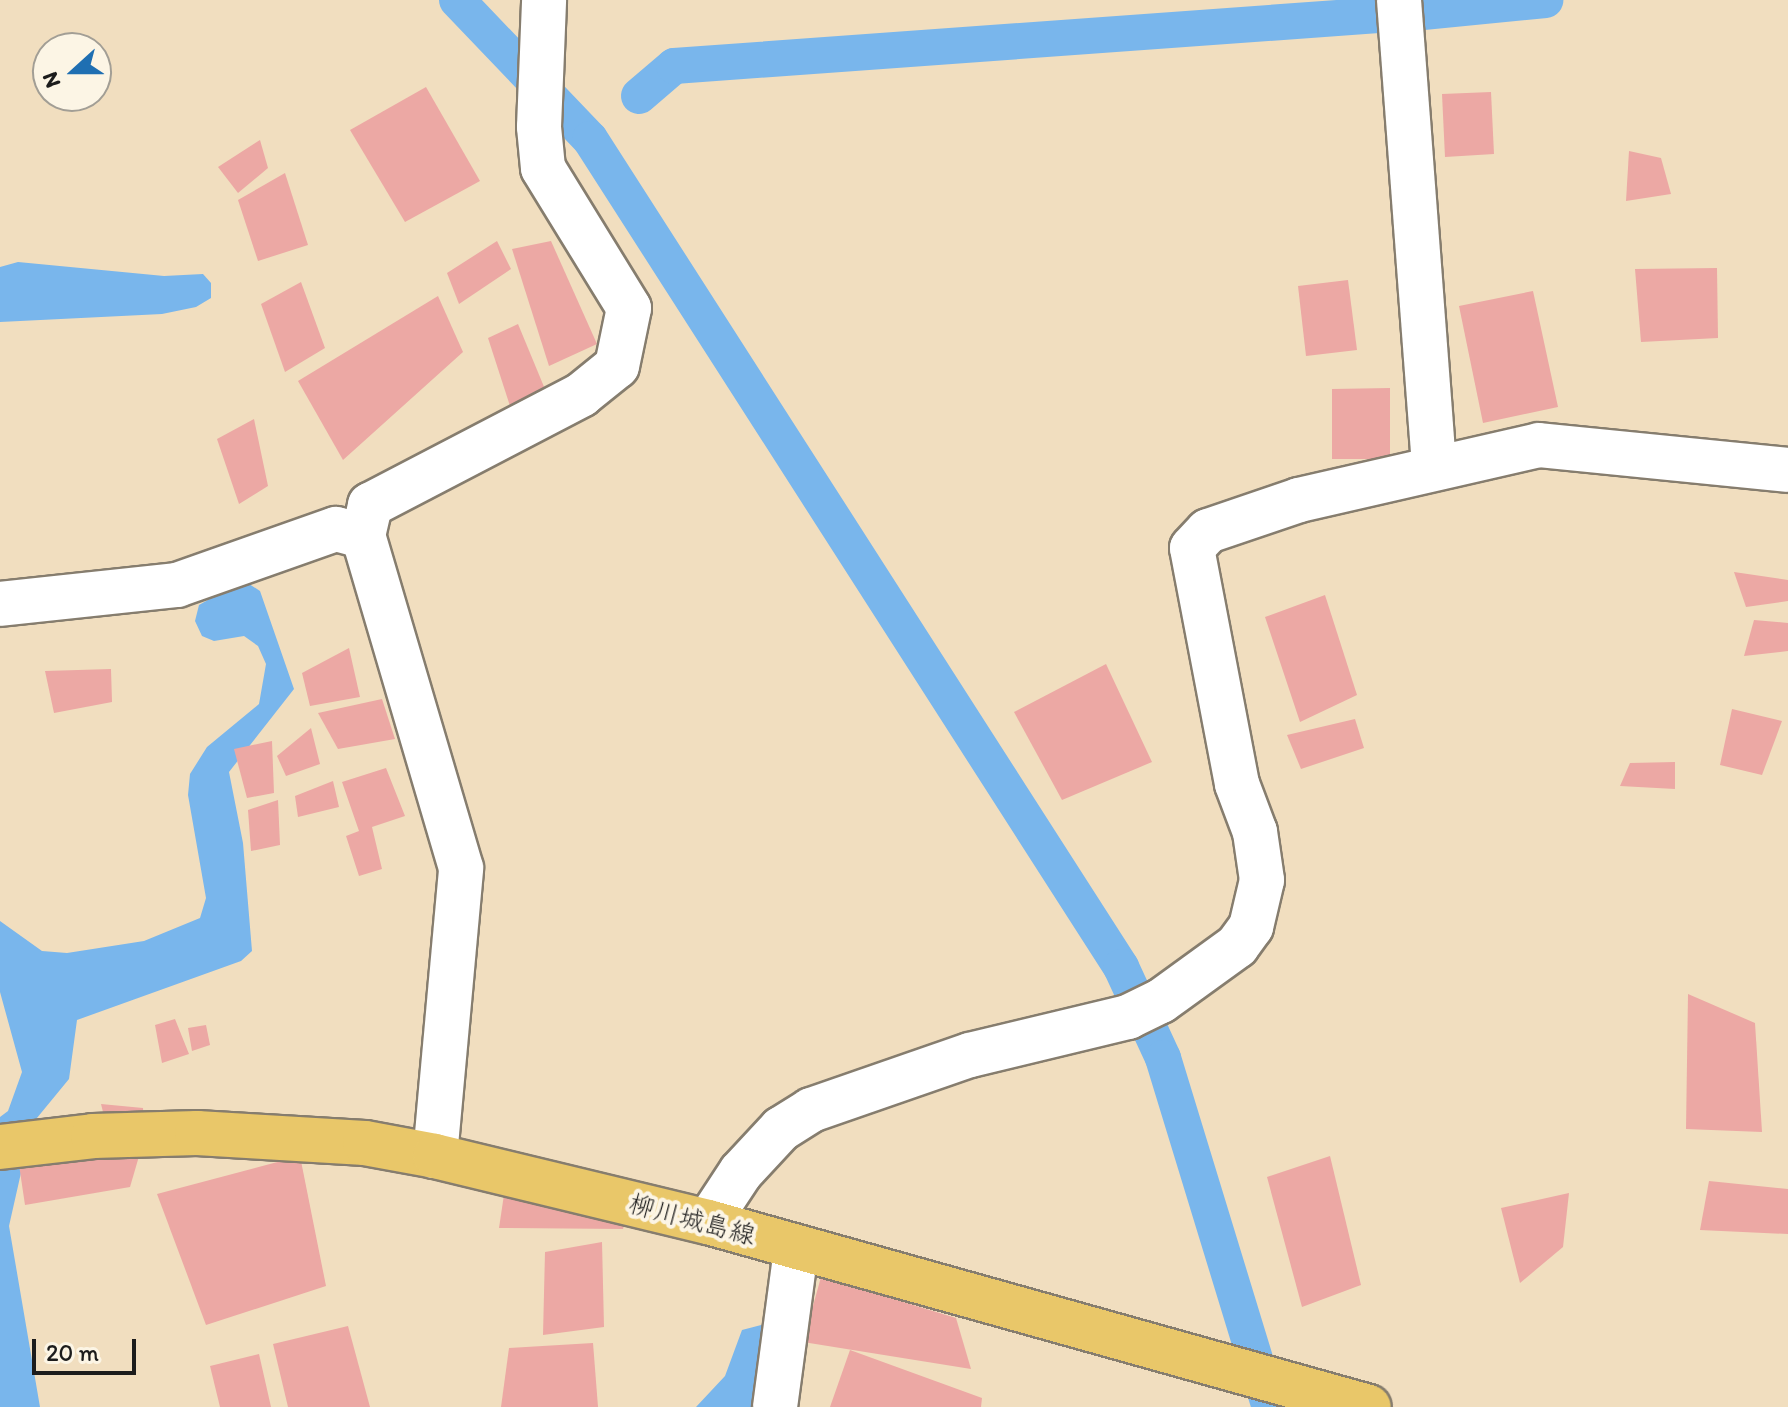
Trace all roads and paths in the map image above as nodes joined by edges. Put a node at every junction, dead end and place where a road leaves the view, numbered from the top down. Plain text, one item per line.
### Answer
1 (544, 0) edge
2 (1399, 0) edge
3 (1434, 467) junction
4 (1788, 470) edge
5 (363, 536) junction
6 (0, 604) edge
7 (0, 1147) edge
8 (435, 1156) junction
9 (708, 1222) junction
10 (796, 1249) junction
11 (775, 1407) edge
12 (1369, 1407) edge

1 - 5 street
2 - 3 street
3 - 4 street
3 - 9 street
5 - 6 street
5 - 8 street
7 - 8 main road, 柳川城島線
8 - 9 main road, 柳川城島線
9 - 10 main road, 柳川城島線
10 - 11 street
10 - 12 main road, 柳川城島線

